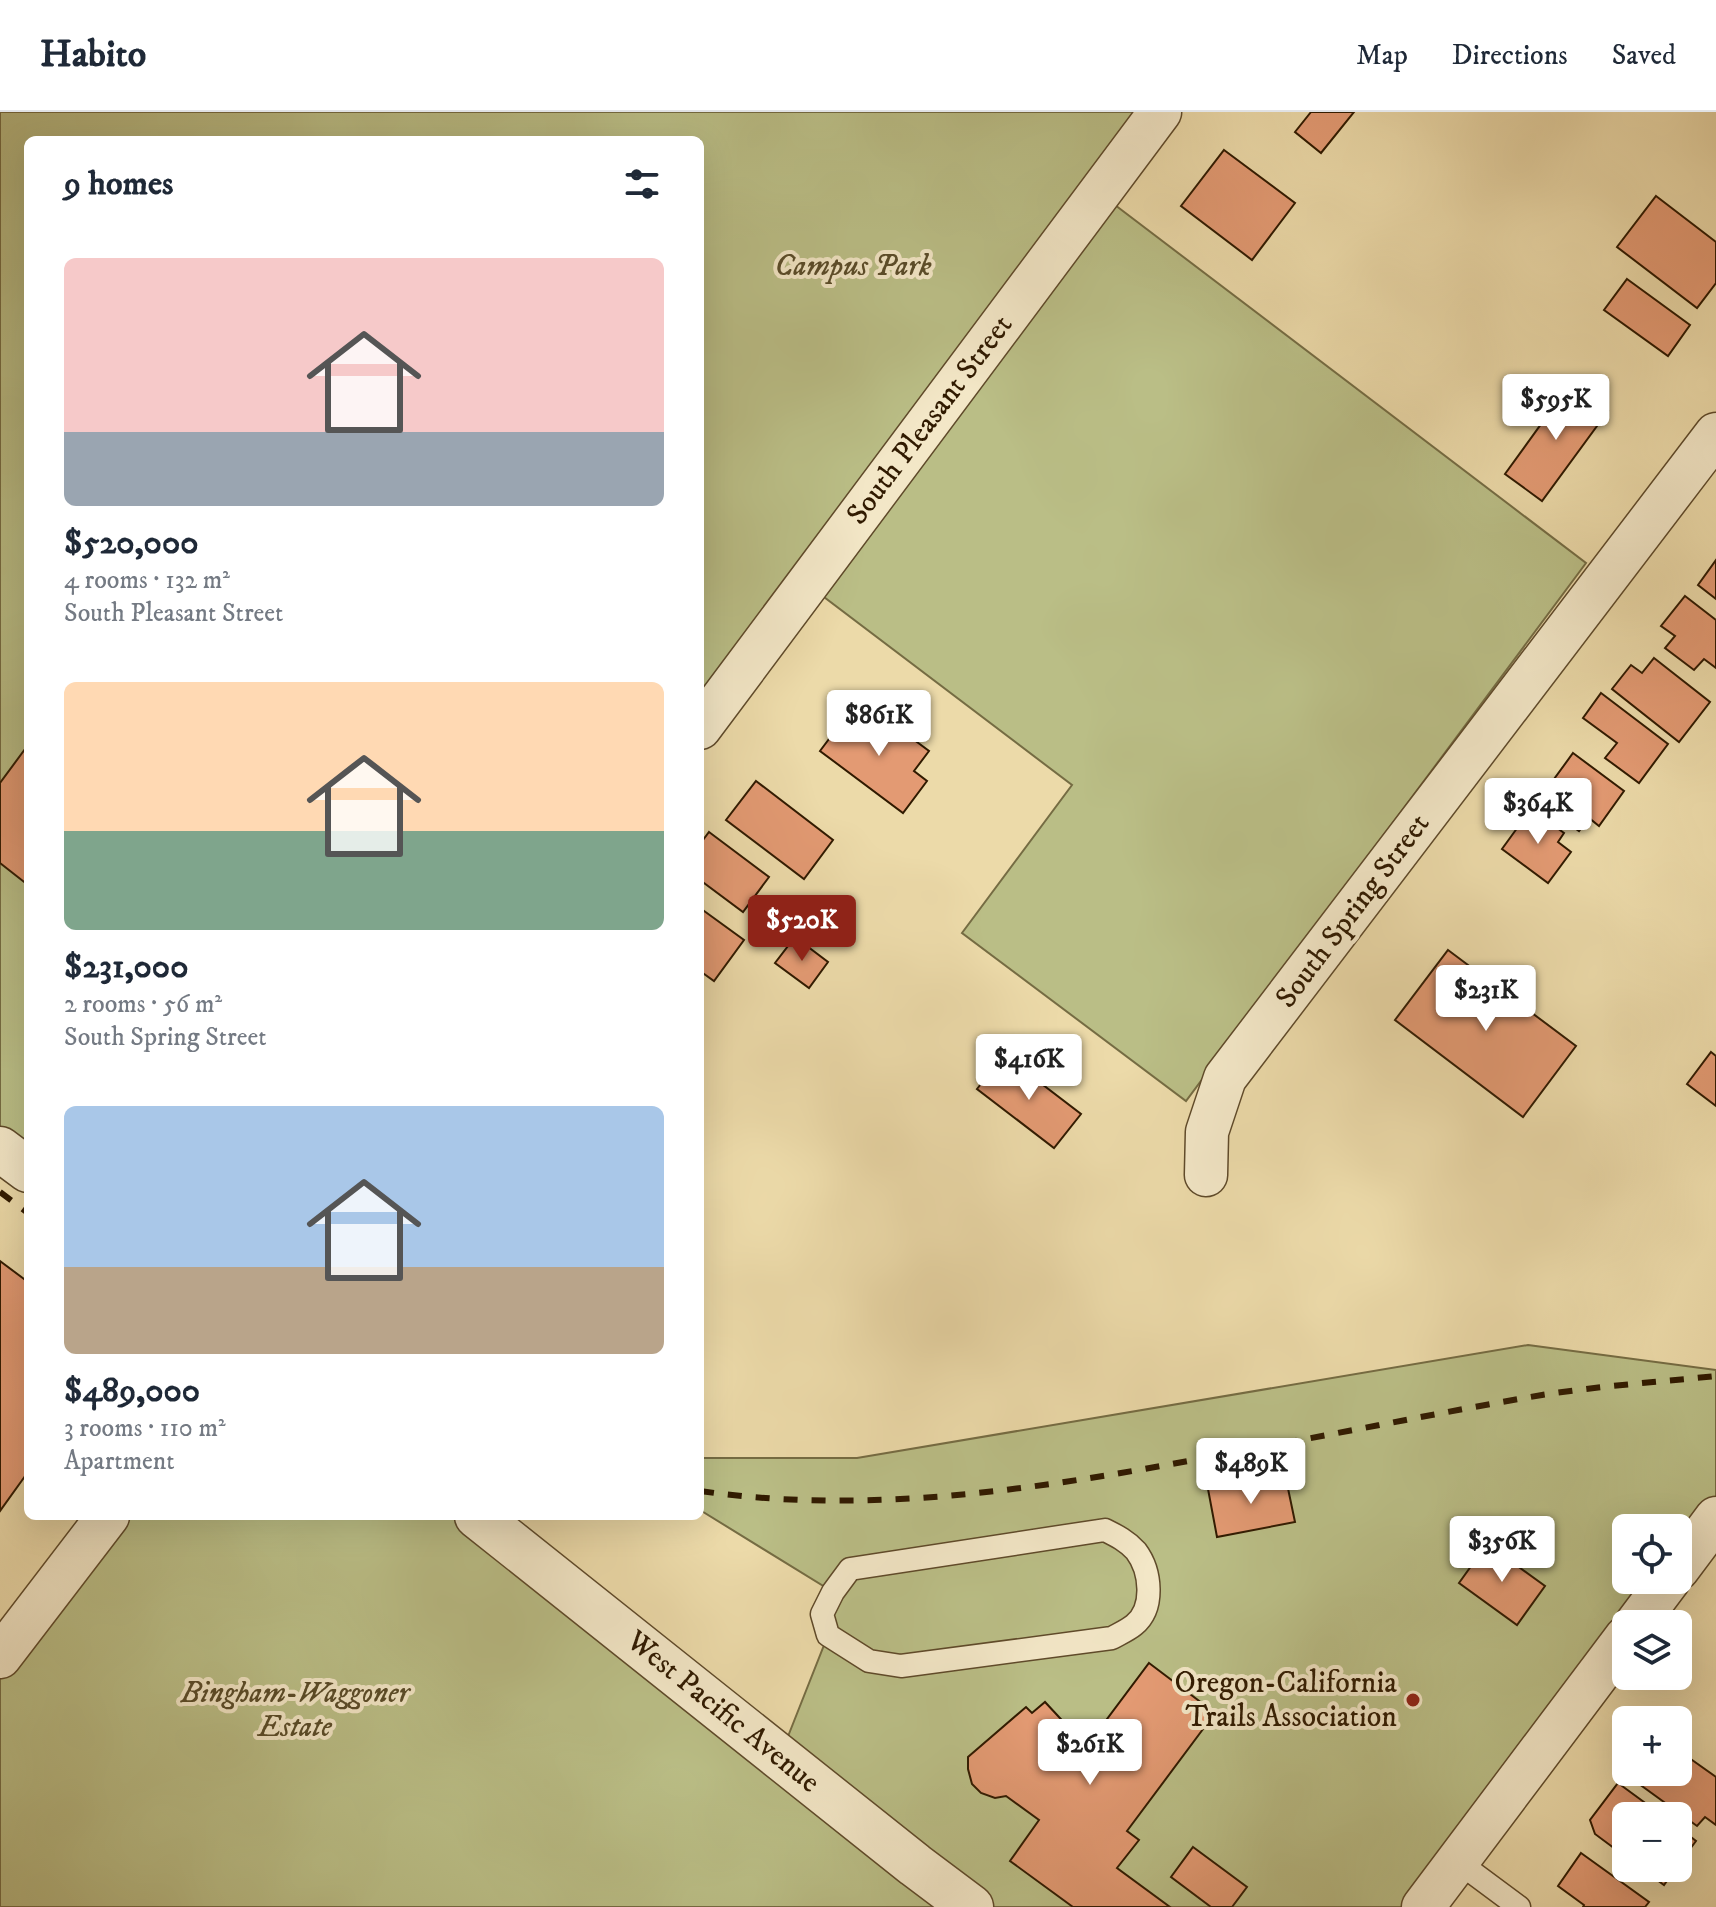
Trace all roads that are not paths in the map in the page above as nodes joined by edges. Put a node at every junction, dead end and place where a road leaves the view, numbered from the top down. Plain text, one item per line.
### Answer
1 (1160, 112) edge
2 (1716, 434) edge
3 (704, 723) edge
4 (0, 1149) edge
5 (24, 1167) edge
6 (1206, 1175) dead end
7 (1716, 1518) edge
8 (105, 1520) edge
9 (482, 1520) edge
10 (1692, 1550) edge
11 (850, 1569) joint
12 (1612, 1656) edge
13 (0, 1657) edge
14 (1457, 1861) junction
15 (971, 1907) edge
16 (1423, 1907) edge
17 (1519, 1907) edge

1 - 3 street, South Pleasant Street
2 - 6 street, South Spring Street
4 - 5 street
7 - 10 street
8 - 13 street
9 - 15 street, West Pacific Avenue
11 - 11 lane
12 - 14 street
14 - 16 street
14 - 17 lane

